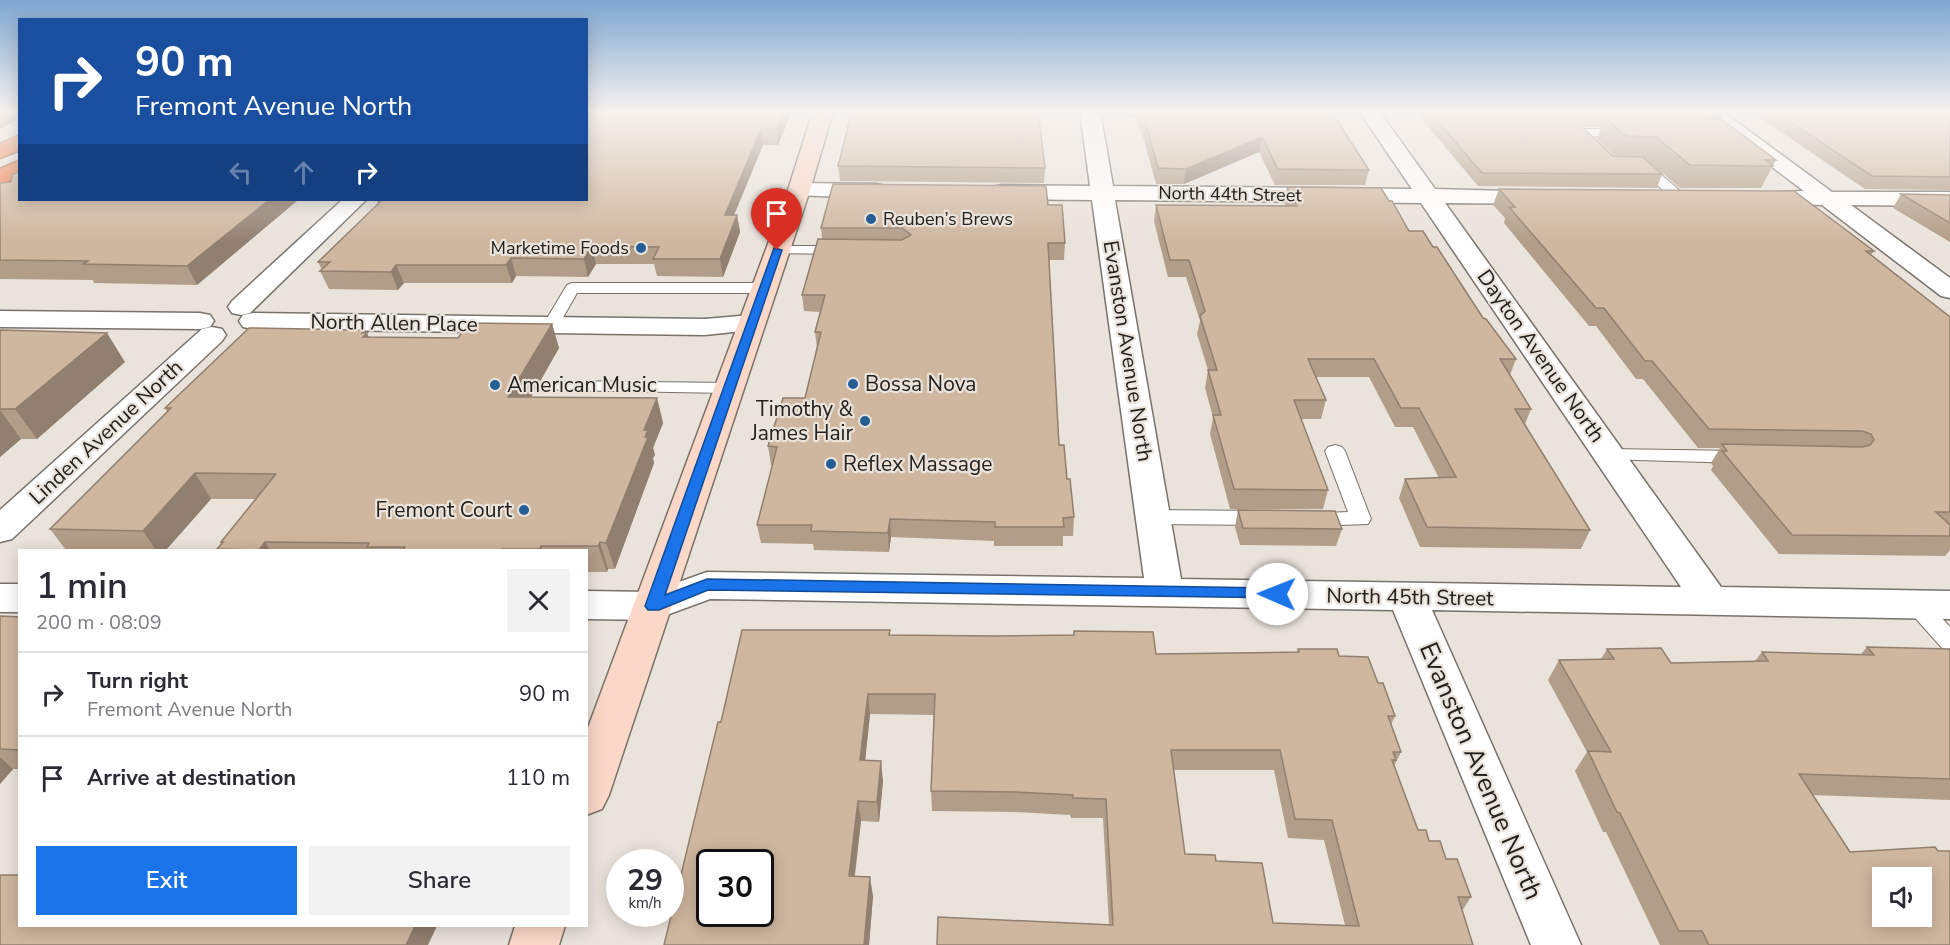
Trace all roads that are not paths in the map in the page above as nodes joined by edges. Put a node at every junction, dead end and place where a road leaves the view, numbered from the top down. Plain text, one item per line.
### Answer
1 (810, 155) edge
2 (1098, 155) edge
3 (1401, 155) edge
4 (1768, 155) edge
5 (1632, 164) edge
6 (18, 167) edge
7 (0, 178) edge
8 (799, 190) junction
9 (898, 191) edge
10 (979, 192) edge
11 (1104, 193) junction
12 (1430, 196) junction
13 (1565, 197) edge
14 (1645, 197) edge
15 (1691, 198) joint
16 (1735, 198) edge
17 (1826, 198) junction
18 (1950, 199) edge
19 (354, 201) edge
20 (777, 250) junction
21 (860, 250) edge
22 (764, 288) junction
23 (1950, 290) edge
24 (247, 314) junction
25 (0, 319) edge
26 (752, 323) junction
27 (551, 325) junction
28 (206, 328) junction
29 (564, 386) dead end
30 (729, 388) junction
31 (1335, 451) dead end
32 (1609, 455) junction
33 (1756, 457) edge
34 (1152, 517) junction
35 (0, 530) edge
36 (1164, 591) junction
37 (1407, 597) junction
38 (0, 598) edge
39 (18, 598) edge
40 (1711, 602) junction
41 (588, 605) edge
42 (1934, 605) edge
43 (653, 606) junction
44 (1950, 642) edge
45 (588, 789) edge
46 (540, 927) edge
47 (534, 945) edge
48 (1556, 945) edge

1 - 8 main road
2 - 11 street, Evanston Avenue North
3 - 12 street, Dayton Avenue North
4 - 17 street
5 - 15 lane
6 - 7 highway
8 - 9 street
8 - 20 main road
10 - 11 street, North 44th Street
11 - 12 street, North 44th Street
11 - 34 street, Evanston Avenue North
12 - 13 street, North 44th Street
12 - 32 street, Dayton Avenue North
14 - 15 street
16 - 17 street
17 - 18 street
17 - 23 street
19 - 24 street
20 - 21 lane
20 - 22 main road
22 - 26 main road
22 - 27 lane
24 - 27 street, North Allen Place
24 - 28 street
25 - 28 street
26 - 27 street, North Allen Place
26 - 30 main road
28 - 35 street, Linden Avenue North
29 - 30 lane
30 - 43 main road
31 - 34 lane
32 - 33 lane
32 - 40 street, Dayton Avenue North
34 - 36 street, Evanston Avenue North
36 - 37 street, North 45th Street
36 - 43 street, North 45th Street
37 - 40 street, North 45th Street
37 - 48 street, Evanston Avenue North
38 - 39 street
40 - 42 street, North 45th Street
41 - 43 street, North 45th Street
42 - 44 lane
43 - 45 main road
46 - 47 main road

